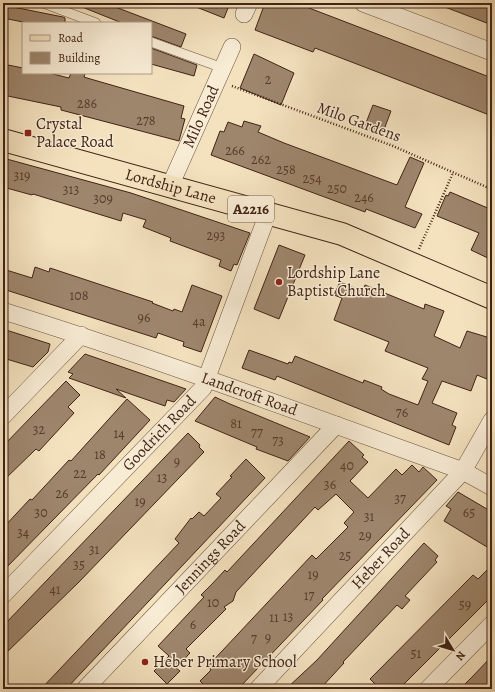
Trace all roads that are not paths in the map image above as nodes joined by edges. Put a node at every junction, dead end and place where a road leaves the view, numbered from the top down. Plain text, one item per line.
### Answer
1 (43, 3) edge
2 (363, 3) edge
3 (93, 22) edge
4 (152, 42) edge
5 (232, 47) dead end
6 (492, 52) edge
7 (221, 74) junction
8 (3, 140) edge
9 (170, 186) junction
10 (268, 213) junction
11 (492, 298) edge
12 (3, 311) edge
13 (81, 335) junction
14 (207, 378) junction
15 (3, 416) edge
16 (492, 420) edge
17 (336, 425) junction
18 (463, 471) junction
19 (492, 487) edge
20 (3, 595) edge
21 (492, 624) edge
22 (85, 689) edge
23 (259, 689) edge
24 (428, 689) edge

1 - 3 lane
2 - 6 street
4 - 7 lane
5 - 7 street, Milo Road
7 - 9 street, Milo Road
8 - 9 main road, Lordship Lane / A2216
9 - 10 main road, Lordship Lane / A2216
10 - 11 main road, Lordship Lane / A2216
10 - 14 street, Goodrich Road
12 - 13 street, Landcroft Road
13 - 14 street, Landcroft Road
13 - 15 street
14 - 17 street, Landcroft Road
14 - 20 street, Goodrich Road
16 - 18 street, Heber Road
17 - 18 street, Landcroft Road
17 - 22 street, Jennings Road
18 - 19 street, Landcroft Road
18 - 23 street, Heber Road
21 - 24 street

